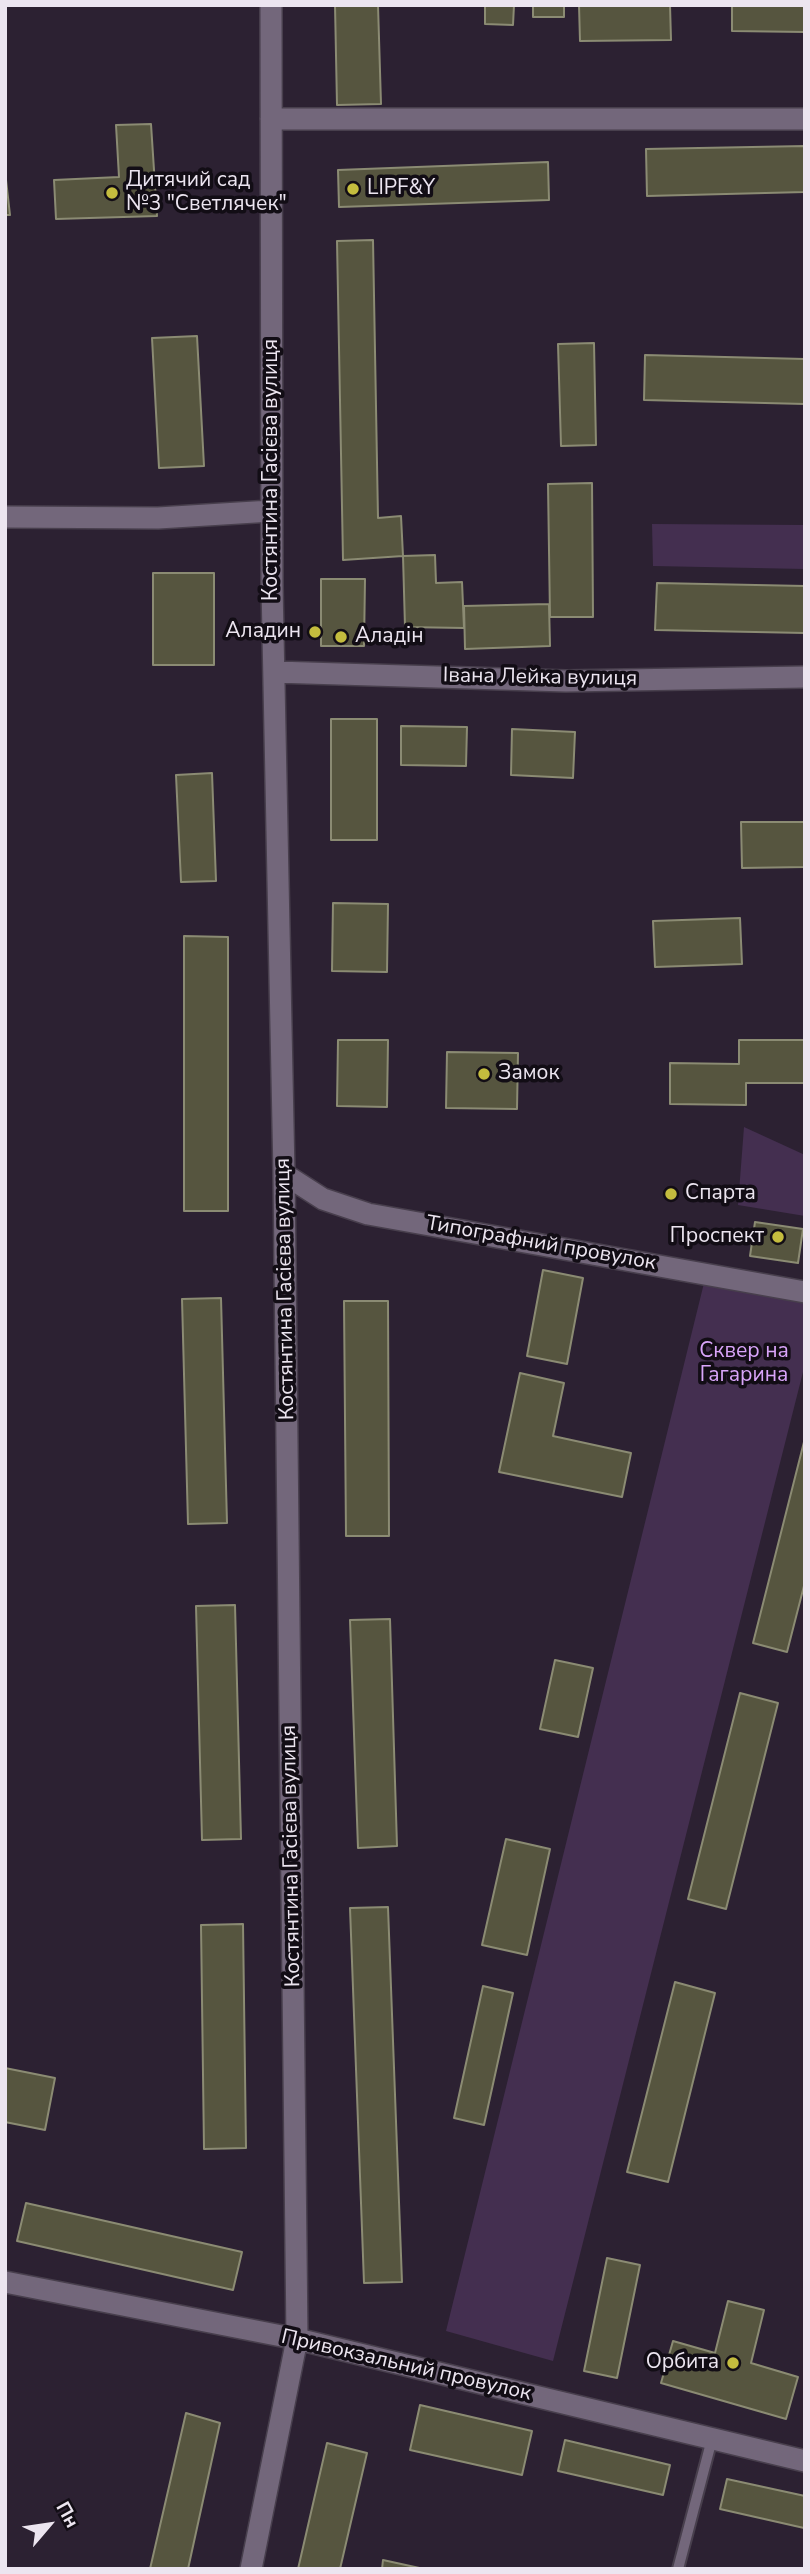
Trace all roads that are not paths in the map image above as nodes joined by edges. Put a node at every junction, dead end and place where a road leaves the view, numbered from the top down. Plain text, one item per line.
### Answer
1 (271, 5) edge
2 (271, 119) junction
3 (805, 119) edge
4 (271, 511) junction
5 (5, 517) edge
6 (275, 672) junction
7 (805, 677) edge
8 (284, 1174) junction
9 (805, 1292) edge
10 (5, 2282) edge
11 (297, 2339) junction
12 (712, 2439) junction
13 (805, 2461) edge
14 (251, 2569) edge
15 (678, 2569) edge

1 - 2 street, Костянтина Гасієва вулиця
2 - 3 street
2 - 4 street, Костянтина Гасієва вулиця
4 - 5 street
4 - 6 street, Костянтина Гасієва вулиця
6 - 7 street, Івана Лейка вулиця
6 - 8 street, Костянтина Гасієва вулиця
8 - 9 street, Типографний провулок
8 - 11 street, Костянтина Гасієва вулиця
10 - 11 street, Привокзальний провулок
11 - 12 street, Привокзальний провулок
11 - 14 street, Костянтина Гасієва вулиця
12 - 13 street, Привокзальний провулок
12 - 15 lane

